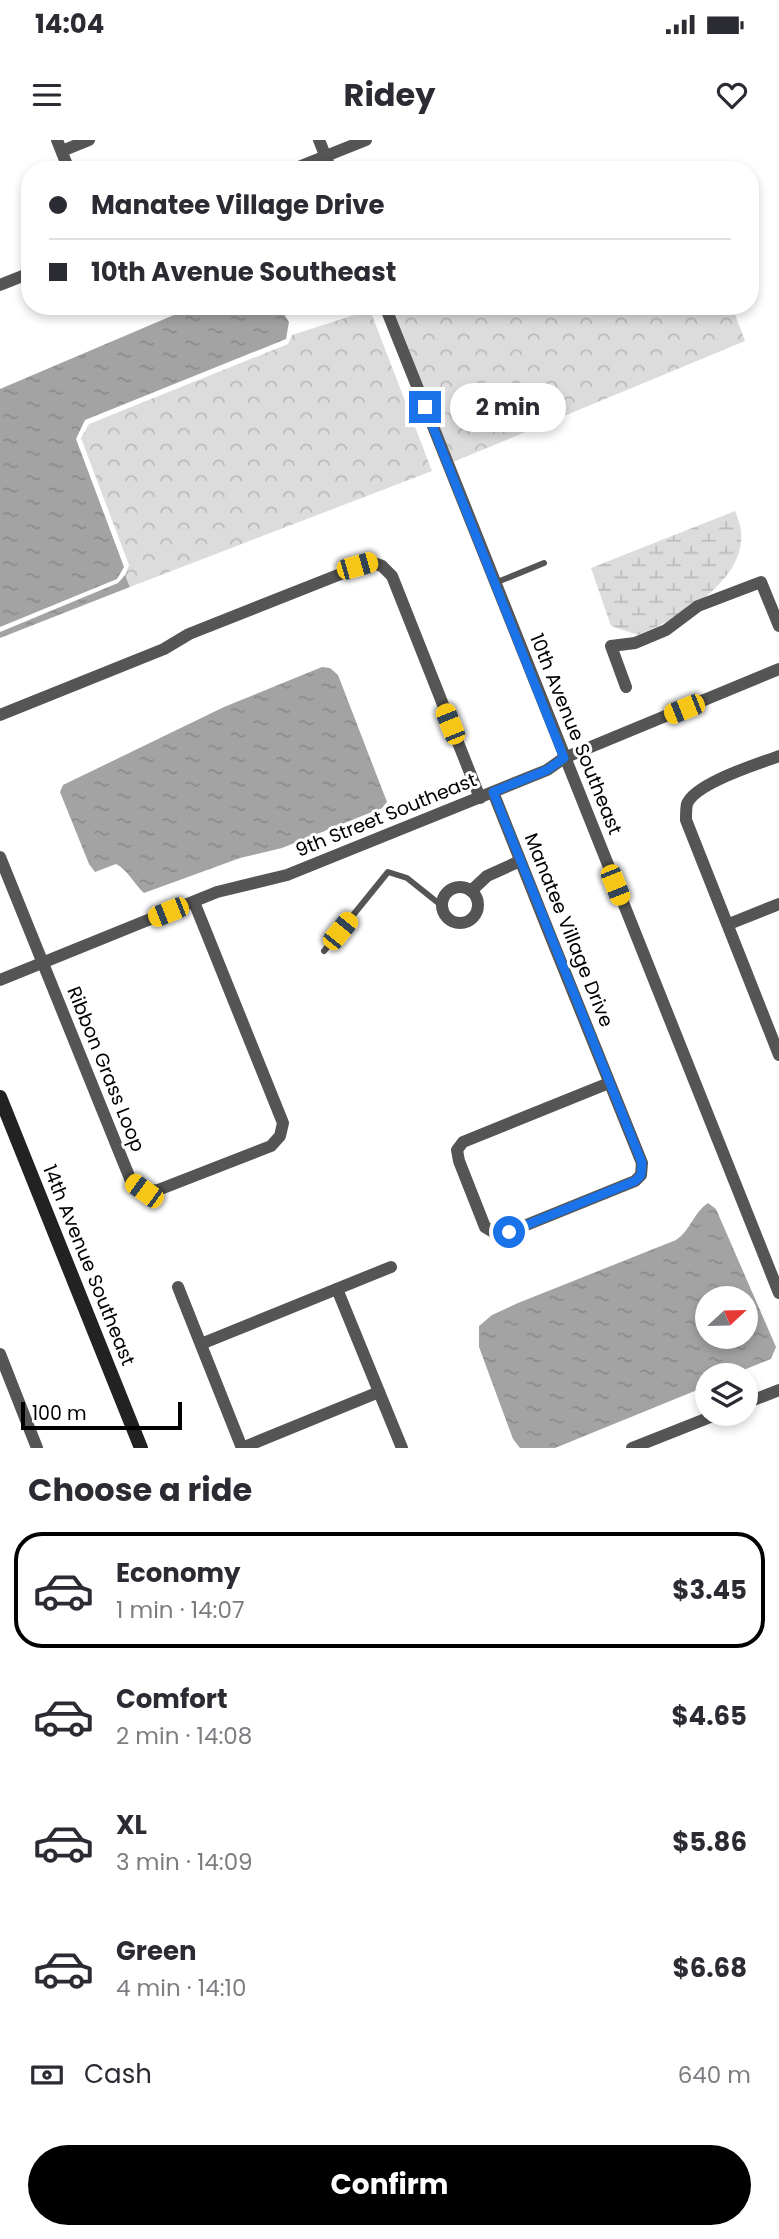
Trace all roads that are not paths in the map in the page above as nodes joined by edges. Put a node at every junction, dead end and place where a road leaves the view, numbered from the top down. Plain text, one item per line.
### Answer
1 (89, 140) edge
2 (319, 140) edge
3 (366, 140) edge
4 (60, 146) edge
5 (326, 156) junction
6 (314, 161) edge
7 (328, 161) edge
8 (21, 277) edge
9 (0, 285) edge
10 (389, 315) edge
11 (544, 564) dead end
12 (495, 583) junction
13 (779, 626) edge
14 (779, 669) edge
15 (626, 687) dead end
16 (0, 715) edge
17 (779, 756) edge
18 (564, 758) junction
19 (493, 792) junction
20 (480, 798) junction
21 (0, 857) edge
22 (520, 861) junction
23 (471, 891) junction
24 (194, 902) junction
25 (779, 904) edge
26 (442, 906) junction
27 (729, 924) junction
28 (324, 951) dead end
29 (42, 962) junction
30 (0, 980) edge
31 (778, 1050) edge
32 (610, 1083) junction
33 (0, 1097) edge
34 (391, 1267) dead end
35 (178, 1287) dead end
36 (337, 1289) junction
37 (779, 1293) edge
38 (201, 1344) junction
39 (0, 1354) edge
40 (779, 1390) edge
41 (379, 1392) junction
42 (758, 1398) edge
43 (695, 1423) edge
44 (37, 1448) edge
45 (141, 1448) edge
46 (242, 1448) edge
47 (402, 1448) edge
48 (632, 1448) edge

1 - 4 street
2 - 5 street
3 - 5 street
5 - 6 street
5 - 7 street
8 - 9 street
10 - 12 street, 10th Avenue Southeast
11 - 12 lane
12 - 18 street, 10th Avenue Southeast
13 - 15 street
14 - 18 street, 9th Street Southeast
16 - 20 street
17 - 27 street
18 - 19 street, 9th Street Southeast
18 - 37 street, 10th Avenue Southeast
19 - 20 street, 9th Street Southeast
19 - 22 street, Manatee Village Drive
20 - 24 street, 9th Street Southeast
21 - 29 street, Ribbon Grass Loop
22 - 23 street
22 - 32 street, Manatee Village Drive
23 - 26 street
23 - 26 street
24 - 29 street, 9th Street Southeast
24 - 29 street, Ribbon Grass Loop
25 - 27 street
26 - 28 lane
27 - 31 street
29 - 30 street, 9th Street Southeast
32 - 32 street, Manatee Village Drive
33 - 45 street, 14th Avenue Southeast
34 - 36 street
35 - 38 street
36 - 38 street
36 - 41 street
38 - 46 street
39 - 44 street
40 - 42 street
41 - 46 street
41 - 47 street
43 - 48 street

